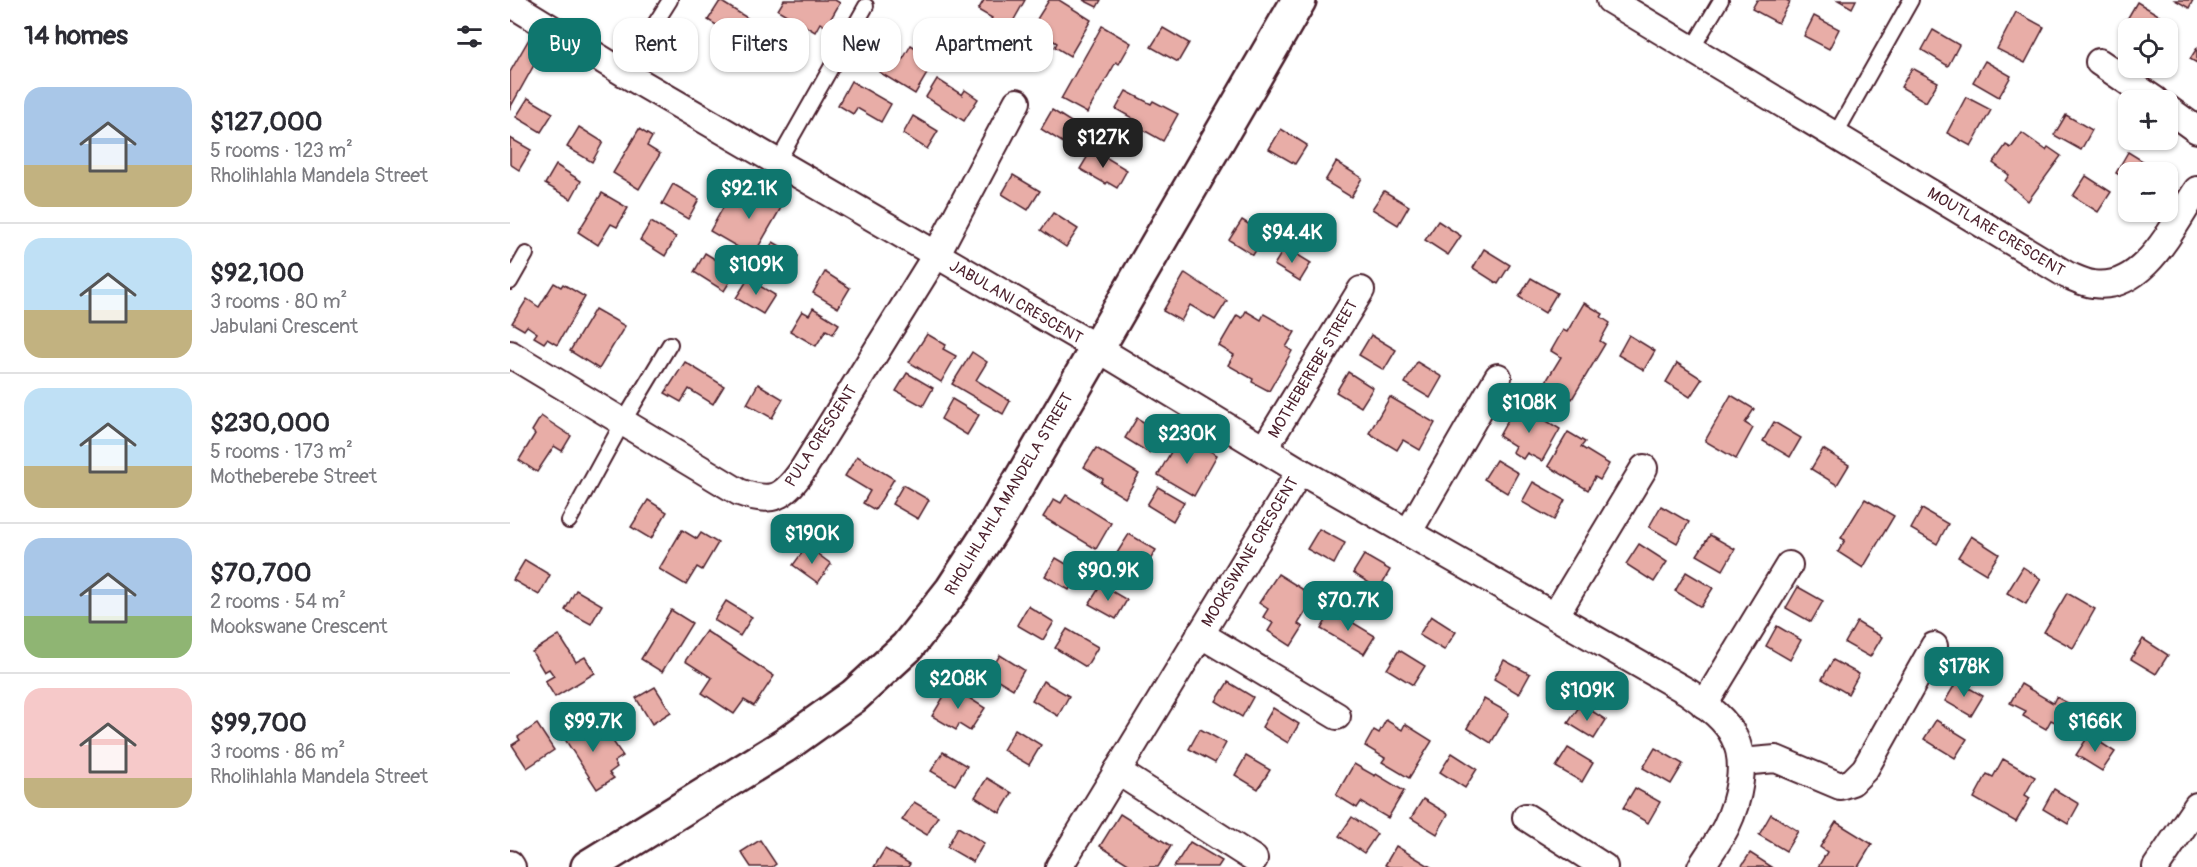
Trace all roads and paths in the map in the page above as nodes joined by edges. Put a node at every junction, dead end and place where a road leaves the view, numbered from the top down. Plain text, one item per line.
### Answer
1 (670, 0) edge
2 (1299, 0) edge
3 (1610, 0) edge
4 (1721, 0) edge
5 (1911, 0) edge
6 (510, 3) edge
7 (866, 6) dead end
8 (1692, 49) junction
9 (2099, 62) dead end
10 (624, 73) junction
11 (2140, 90) edge
12 (1017, 102) dead end
13 (2178, 116) edge
14 (2197, 130) edge
15 (1834, 135) junction
16 (777, 163) junction
17 (2197, 190) edge
18 (526, 254) dead end
19 (936, 255) junction
20 (510, 282) edge
21 (1361, 290) dead end
22 (670, 344) dead end
23 (1097, 348) junction
24 (510, 354) edge
25 (1498, 377) dead end
26 (623, 422) junction
27 (1264, 449) junction
28 (1644, 468) dead end
29 (1300, 471) junction
30 (569, 521) dead end
31 (1408, 532) junction
32 (1789, 565) dead end
33 (1555, 616) junction
34 (1200, 634) junction
35 (1934, 646) dead end
36 (1704, 705) junction
37 (1337, 716) dead end
38 (1741, 762) junction
39 (1117, 771) junction
40 (2197, 806) edge
41 (1526, 817) dead end
42 (1254, 859) dead end
43 (588, 867) edge
44 (1059, 867) edge
45 (1604, 867) edge
46 (1701, 867) edge
47 (2157, 867) edge

1 - 10 lane
2 - 23 street, RHOLIHLAHLA MANDELA STREET
3 - 8 street, MOUTLARE CRESCENT
4 - 8 lane
5 - 15 lane
6 - 10 street, JABULANI CRESCENT
7 - 16 lane
8 - 15 street, MOUTLARE CRESCENT
9 - 11 street
10 - 16 street, JABULANI CRESCENT
12 - 19 street, JABULANI CRESCENT
13 - 14 street
15 - 17 street, MOUTLARE CRESCENT
16 - 19 street, JABULANI CRESCENT
18 - 20 lane
19 - 23 street, JABULANI CRESCENT
19 - 26 street, PULA CRESCENT
21 - 27 street, MOTHEBEREBE STREET
22 - 26 lane
23 - 27 street, MOTHEBEREBE STREET
23 - 43 street, RHOLIHLAHLA MANDELA STREET
24 - 26 street, PULA CRESCENT
25 - 31 street
26 - 30 lane
27 - 29 street, MOTHEBEREBE STREET
28 - 33 street
29 - 31 street, MOTHEBEREBE STREET
29 - 34 street, MOOKSWANE CRESCENT
31 - 33 street, MOTHEBEREBE STREET
32 - 36 street
33 - 36 street, MOTHEBEREBE STREET
34 - 37 street, MOOKSWANE CRESCENT
34 - 39 street, MOOKSWANE CRESCENT
35 - 38 street
36 - 38 street, MOTHEBEREBE STREET
38 - 46 street, MOTHEBEREBE STREET
39 - 42 street
39 - 44 street, MOOKSWANE CRESCENT
40 - 47 street
41 - 45 street

